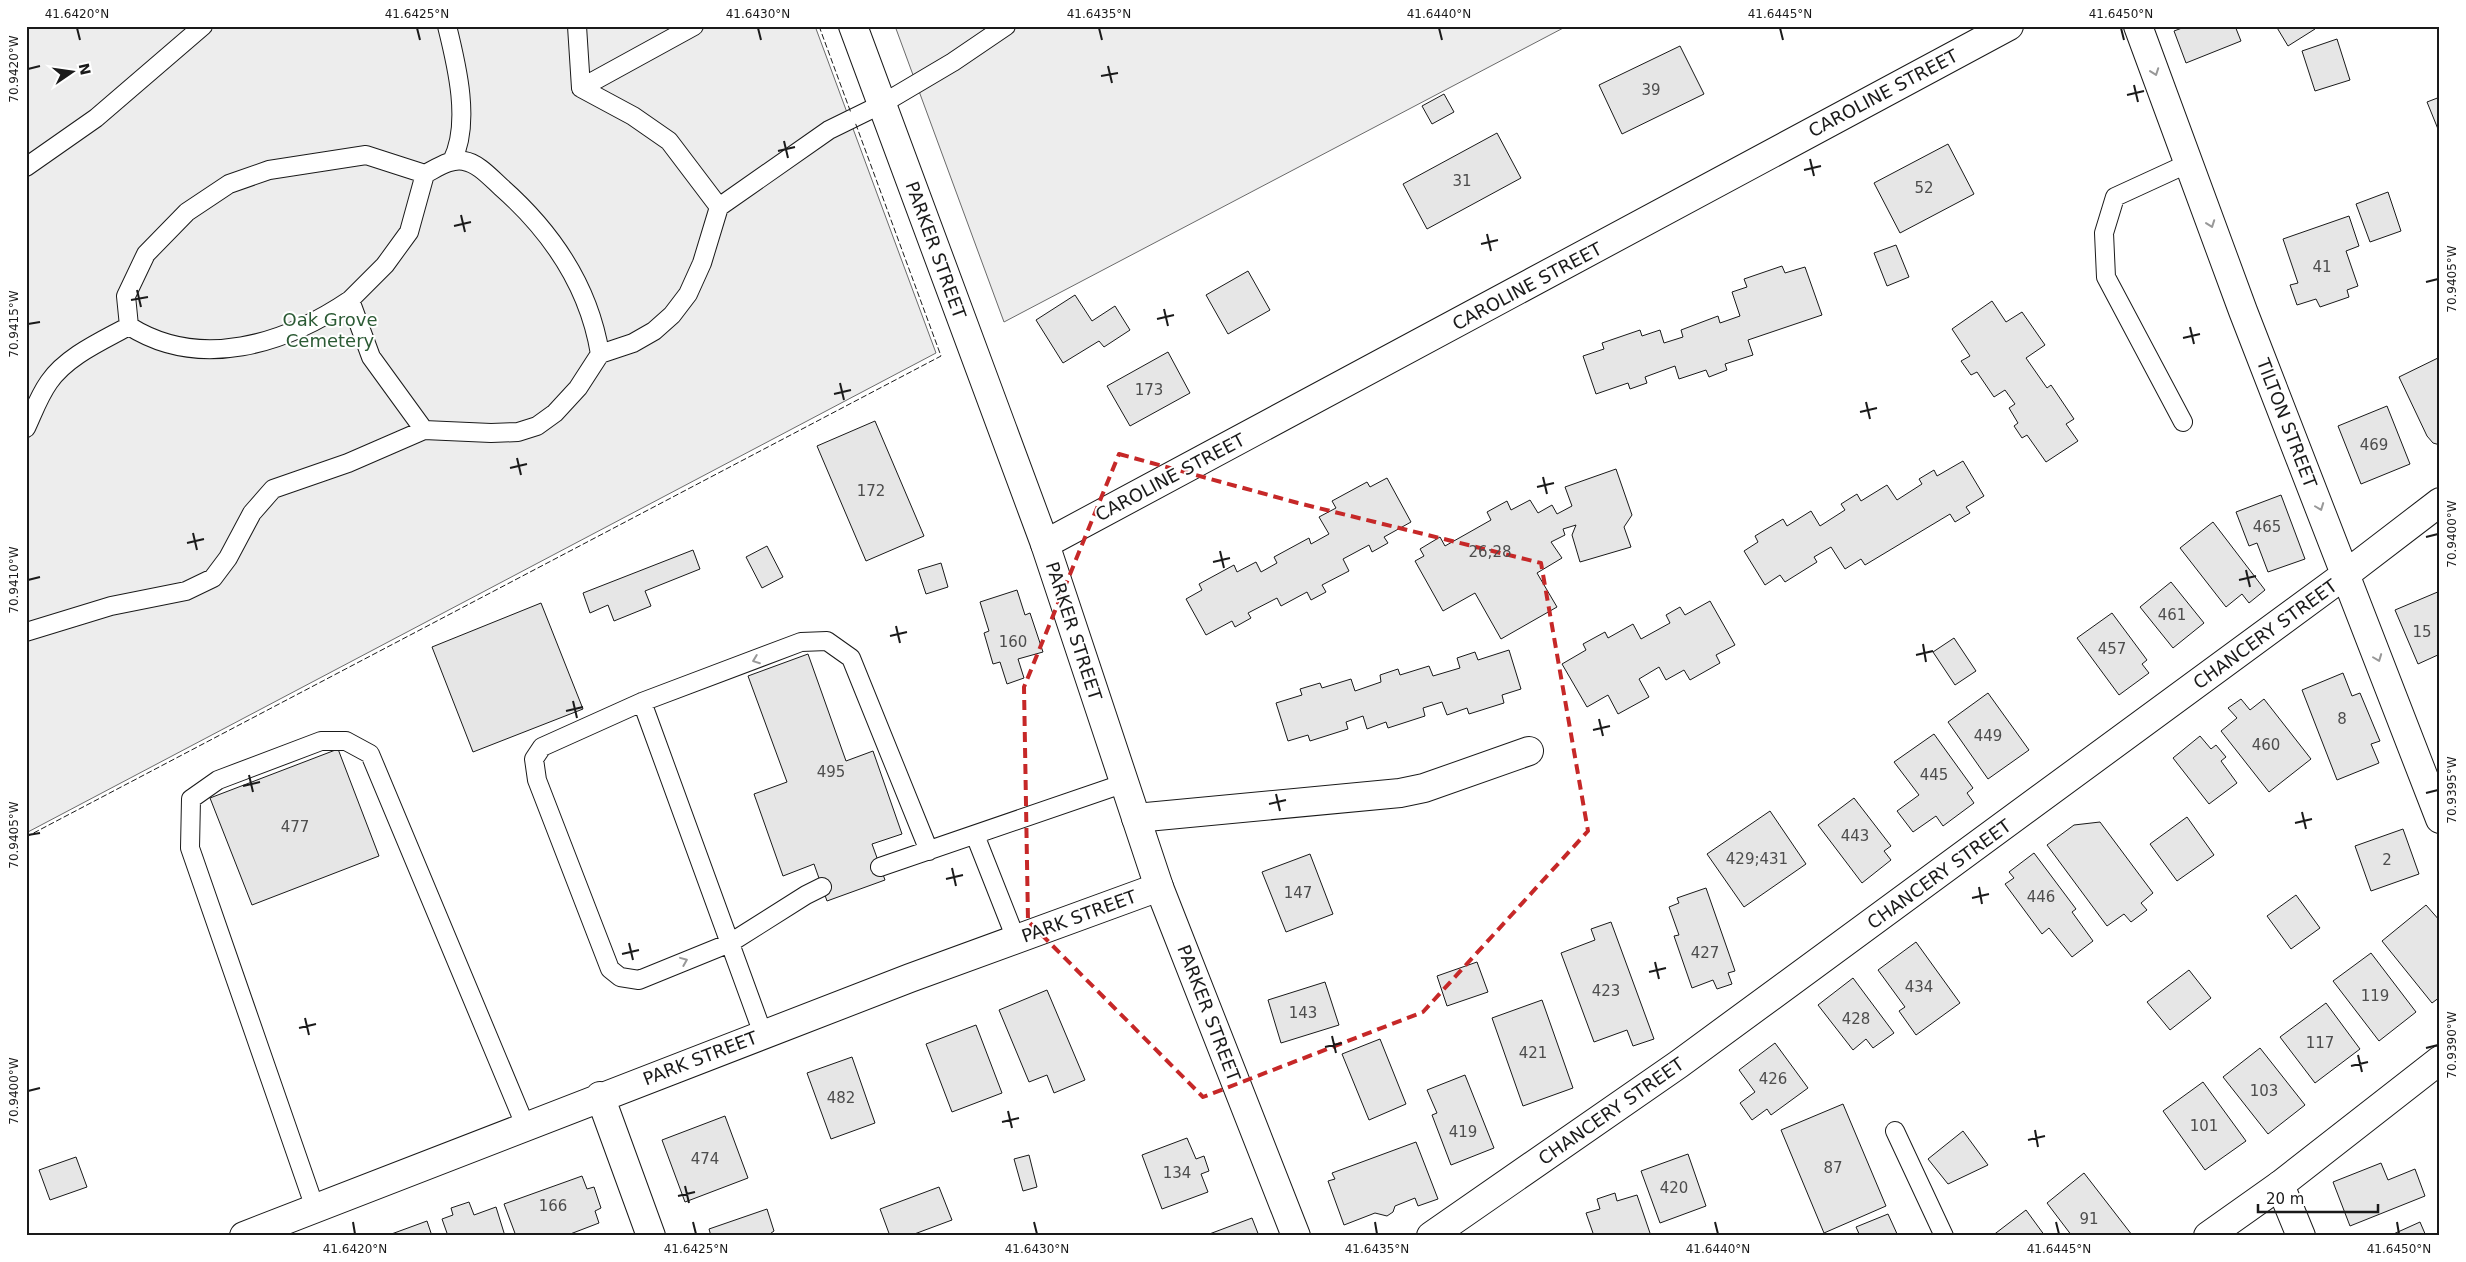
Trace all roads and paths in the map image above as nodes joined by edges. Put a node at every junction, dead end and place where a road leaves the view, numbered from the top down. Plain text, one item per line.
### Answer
1 (203, 26) edge
2 (447, 26) edge
3 (577, 26) edge
4 (694, 26) edge
5 (853, 26) edge
6 (1006, 26) edge
7 (2009, 26) edge
8 (2138, 26) edge
9 (581, 88) junction
10 (882, 104) junction
11 (452, 161) junction
12 (2189, 163) junction
13 (26, 167) edge
14 (425, 174) junction
15 (719, 207) junction
16 (350, 300) junction
17 (129, 326) junction
18 (600, 354) junction
19 (2182, 422) dead end
20 (26, 428) edge
21 (424, 430) junction
22 (2440, 502) edge
23 (1045, 544) junction
24 (2346, 574) junction
25 (26, 632) edge
26 (642, 702) junction
27 (1529, 751) dead end
28 (1125, 784) junction
29 (1136, 818) junction
30 (2440, 818) edge
31 (975, 836) junction
32 (929, 851) junction
33 (880, 868) dead end
34 (1159, 886) junction
35 (822, 887) dead end
36 (1016, 939) junction
37 (730, 943) junction
38 (763, 1034) junction
39 (2440, 1060) edge
40 (600, 1096) junction
41 (525, 1125) junction
42 (1894, 1131) dead end
43 (2280, 1185) junction
44 (315, 1208) junction
45 (244, 1236) edge
46 (651, 1236) edge
47 (1296, 1236) edge
48 (1431, 1236) edge
49 (1944, 1236) edge
50 (2208, 1236) edge
51 (2301, 1236) edge

1 - 13 lane
2 - 11 lane
3 - 9 lane
4 - 9 lane
5 - 10 street, PARKER STREET
6 - 10 lane
7 - 23 street, CAROLINE STREET
8 -> 12 street, TILTON STREET
9 - 15 lane
10 - 15 lane
10 - 23 street, PARKER STREET
11 - 14 lane
11 - 18 lane
12 - 19 lane
12 -> 24 street, TILTON STREET
14 - 16 lane
14 - 17 lane
15 - 18 lane
16 - 17 lane
16 - 21 lane
17 - 20 lane
18 - 21 lane
21 - 25 lane
22 - 24 street, CHANCERY STREET
23 - 28 street, PARKER STREET
24 -> 30 street, TILTON STREET
24 - 48 street, CHANCERY STREET
32 -> 26 lane
26 - 37 lane
26 -> 37 lane
27 - 29 street
28 - 29 street, PARKER STREET
28 - 31 lane
29 - 34 street, PARKER STREET
31 - 32 lane
31 - 36 lane
32 - 33 lane
34 - 36 street, PARK STREET
34 - 47 street, PARKER STREET
35 - 37 lane
36 - 38 street, PARK STREET
37 - 38 lane
38 - 40 street, PARK STREET
39 - 43 street
40 - 41 street, PARK STREET
40 - 46 street
41 - 44 street, PARK STREET
41 - 44 lane
42 - 49 lane
43 - 50 street
43 - 51 street
44 - 45 street, PARK STREET

